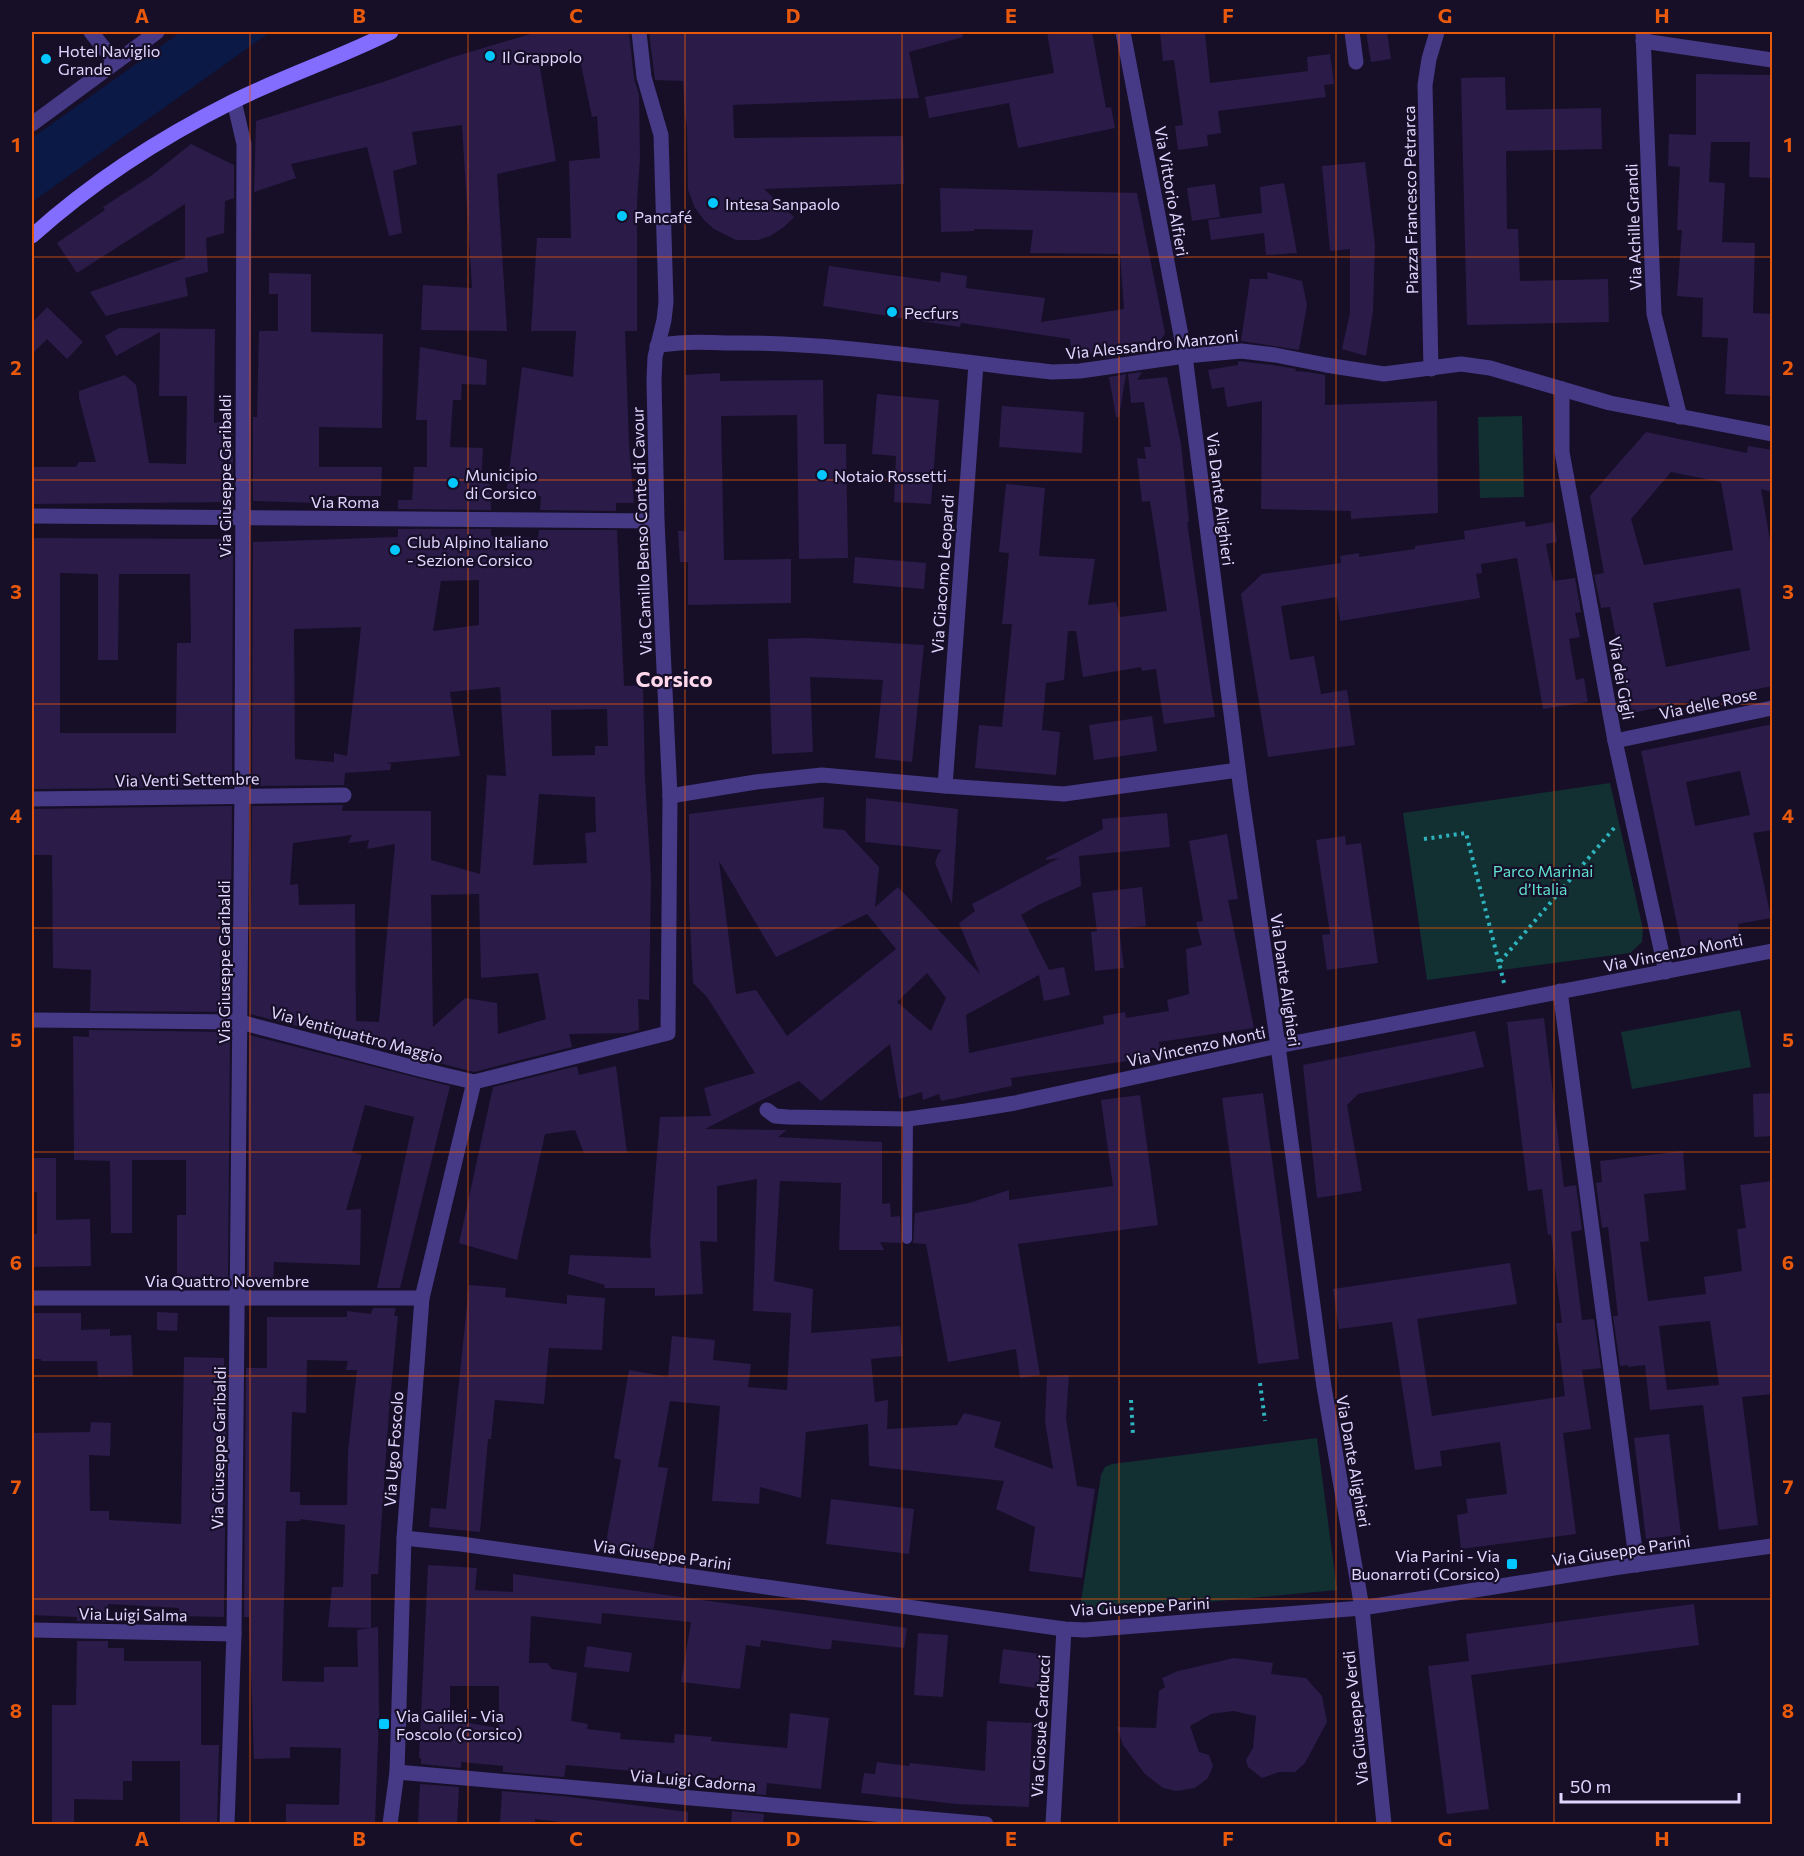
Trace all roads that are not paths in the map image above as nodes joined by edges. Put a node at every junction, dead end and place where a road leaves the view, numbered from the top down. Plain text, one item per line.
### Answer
1 (91, 32) edge
2 (157, 32) edge
3 (391, 32) edge
4 (639, 32) edge
5 (1123, 32) edge
6 (1352, 32) edge
7 (1437, 32) edge
8 (1643, 36) edge
9 (1773, 60) edge
10 (115, 62) junction
11 (1356, 62) dead end
12 (234, 101) junction
13 (32, 124) edge
14 (32, 236) edge
15 (657, 346) junction
16 (1185, 356) junction
17 (976, 364) junction
18 (1431, 369) junction
19 (1562, 389) junction
20 (1680, 417) junction
21 (1773, 434) edge
22 (32, 516) edge
23 (242, 518) junction
24 (657, 520) junction
25 (1773, 708) edge
26 (1615, 741) junction
27 (1238, 770) junction
28 (945, 786) junction
29 (344, 795) dead end
30 (242, 796) junction
31 (670, 796) junction
32 (32, 799) edge
33 (1772, 954) edge
34 (1666, 972) junction
35 (1560, 992) junction
36 (32, 1020) edge
37 (240, 1022) junction
38 (668, 1033) joint
39 (1278, 1046) junction
40 (474, 1082) junction
41 (767, 1110) dead end
42 (908, 1119) junction
43 (907, 1239) dead end
44 (32, 1298) edge
45 (422, 1298) junction
46 (237, 1299) junction
47 (404, 1538) junction
48 (1773, 1546) edge
49 (1637, 1565) junction
50 (1362, 1608) junction
51 (1064, 1629) junction
52 (32, 1630) edge
53 (234, 1634) junction
54 (397, 1772) junction
55 (227, 1824) edge
56 (390, 1824) edge
57 (986, 1824) edge
58 (1053, 1824) edge
59 (1384, 1824) edge

1 - 10 street
2 - 10 street
3 - 12 main road
4 - 15 street, Via Camillo Benso Conte di Cavour
5 - 16 street, Via Vittorio Alfieri
6 - 11 street
7 - 18 street, Piazza Francesco Petrarca
8 - 9 street
8 - 20 street, Via Achille Grandi
10 - 13 street
12 - 14 main road
12 - 23 street, Via Giuseppe Garibaldi
15 - 17 street, Via Alessandro Manzoni
15 - 24 street, Via Camillo Benso Conte di Cavour
16 - 17 street, Via Alessandro Manzoni
16 - 18 street, Via Alessandro Manzoni
16 - 27 street, Via Dante Alighieri
17 - 28 street, Via Giacomo Leopardi
18 - 19 street, Via Alessandro Manzoni
19 - 20 street, Via Alessandro Manzoni
19 - 26 street, Via dei Gigli
20 - 21 street, Via Alessandro Manzoni
22 - 23 street, Via Roma
23 - 24 street, Via Roma
23 - 30 street, Via Giuseppe Garibaldi
24 - 31 street, Via Camillo Benso Conte di Cavour
25 - 26 street, Via delle Rose
26 - 34 street, Via dei Gigli
27 - 28 street
27 - 39 street, Via Dante Alighieri
28 - 31 street
29 - 30 street, Via Venti Settembre
30 - 32 street, Via Venti Settembre
30 - 37 street, Via Giuseppe Garibaldi
31 - 38 street, Via Camillo Benso Conte di Cavour
33 - 34 street, Via Vincenzo Monti
34 - 35 street, Via Vincenzo Monti
35 - 39 street, Via Vincenzo Monti
35 - 49 street
36 - 37 street, Via Ventiquattro Maggio
37 - 40 street, Via Ventiquattro Maggio
37 - 46 street, Via Giuseppe Garibaldi
38 - 40 street, Via Ventiquattro Maggio
39 - 42 street, Via Vincenzo Monti
39 - 50 street, Via Dante Alighieri
40 - 45 street, Via Ugo Foscolo
41 - 42 street, Via Vincenzo Monti
42 - 43 lane
44 - 46 street, Via Quattro Novembre
45 - 46 street, Via Quattro Novembre
45 - 47 street, Via Ugo Foscolo
46 - 53 street, Via Giuseppe Garibaldi
47 - 51 street, Via Giuseppe Parini
47 - 54 street, Via Ugo Foscolo
48 - 49 street, Via Giuseppe Parini
49 - 50 street, Via Giuseppe Parini
50 - 51 street, Via Giuseppe Parini
50 - 59 street, Via Giuseppe Verdi
51 - 58 street, Via Giosuè Carducci
52 - 53 street, Via Luigi Salma
53 - 55 street, Via Giuseppe Garibaldi
54 - 56 street, Via Ugo Foscolo
54 - 57 street, Via Luigi Cadorna

